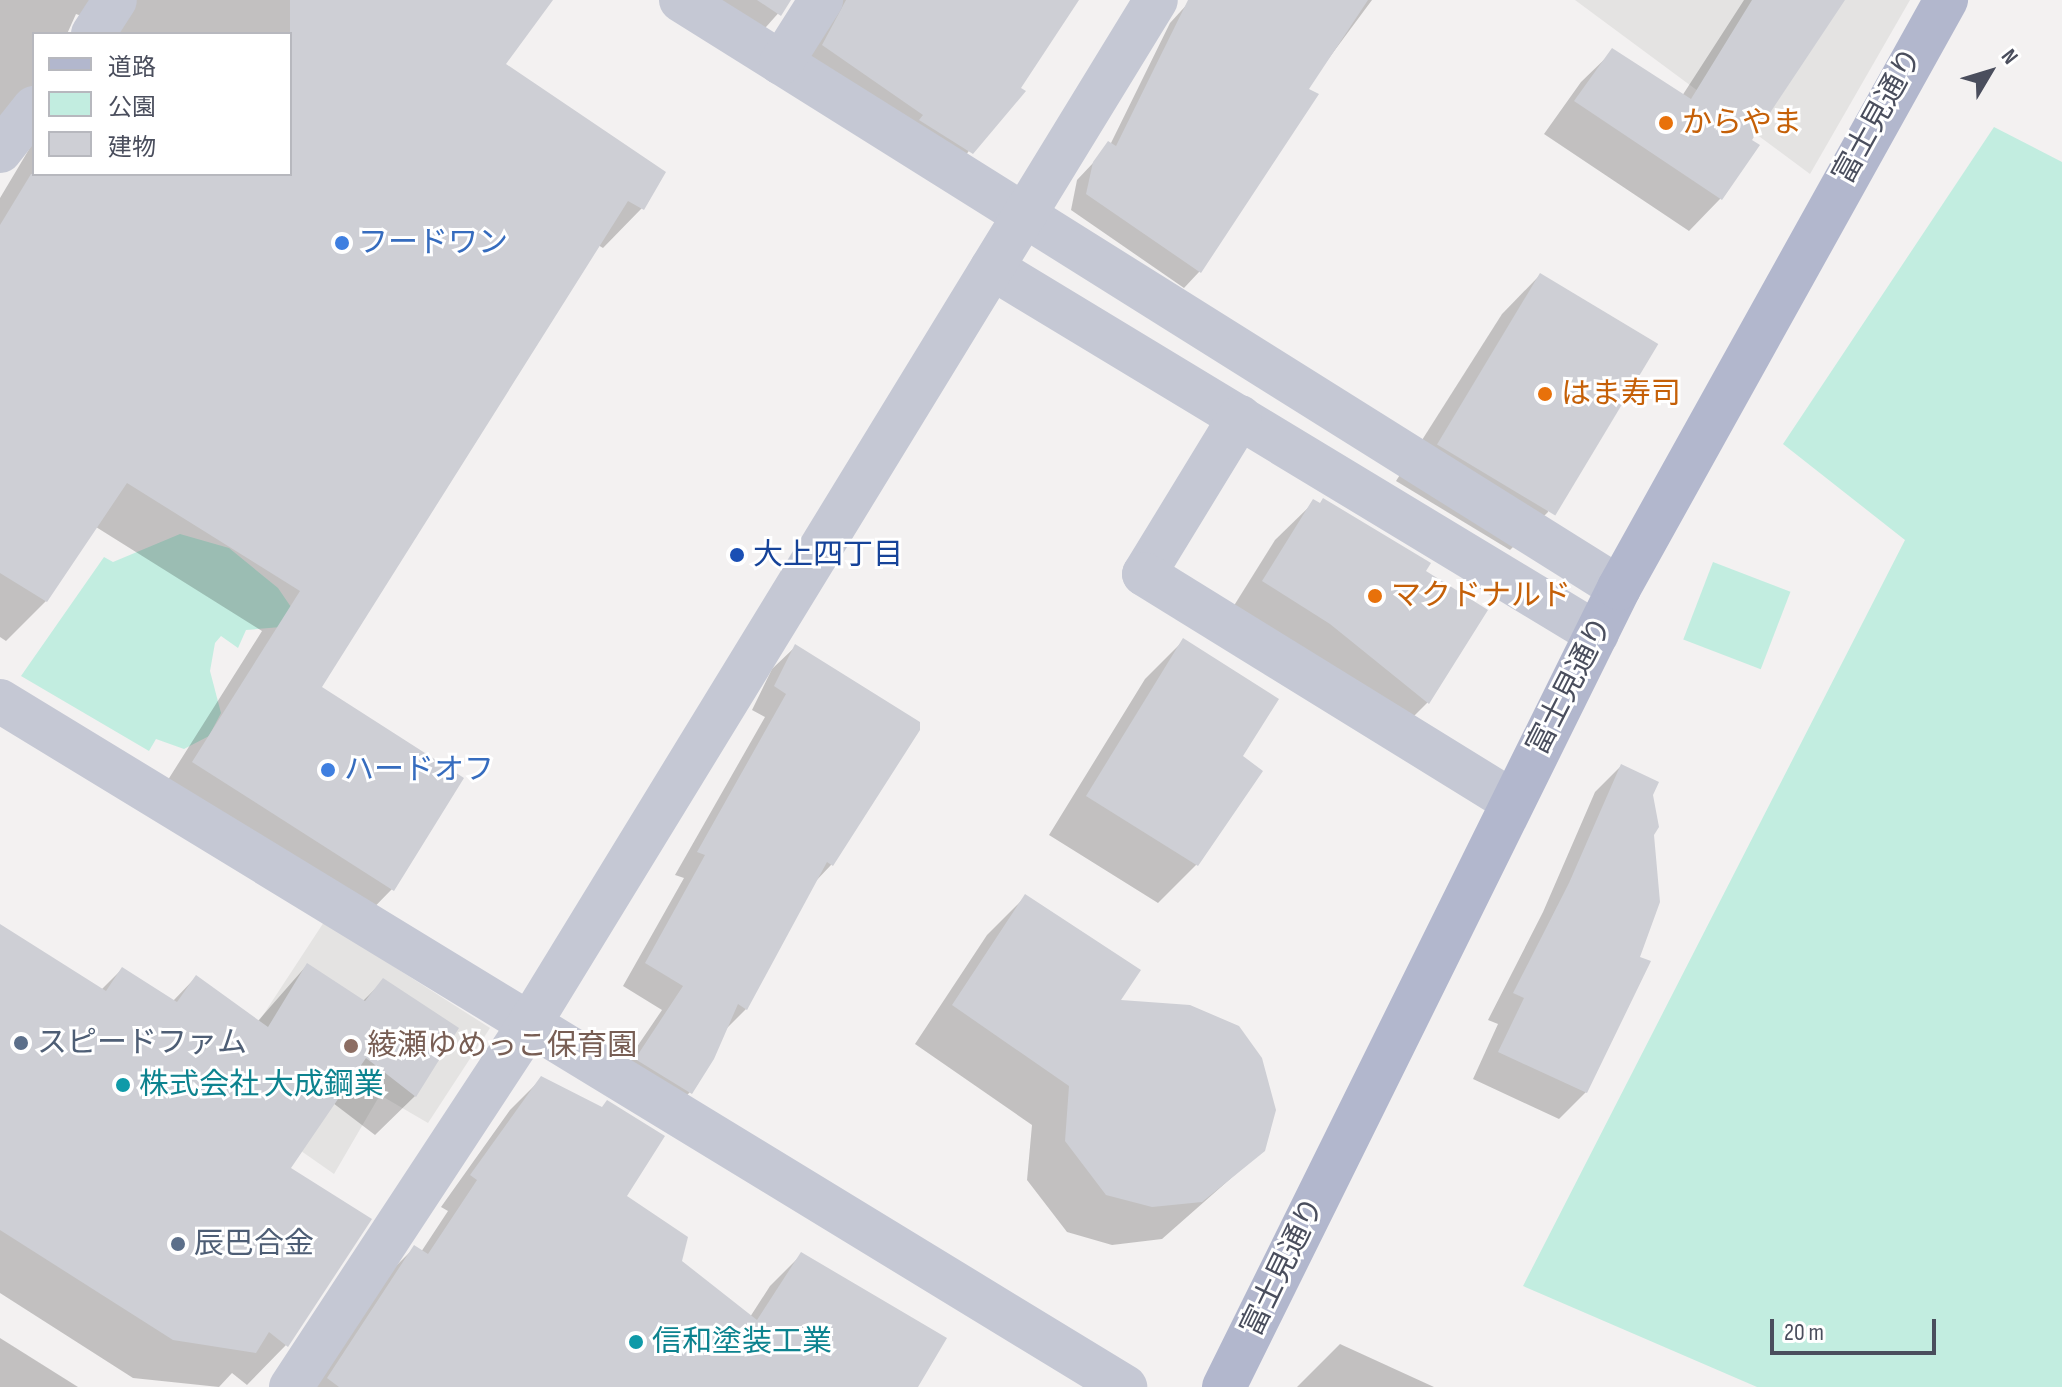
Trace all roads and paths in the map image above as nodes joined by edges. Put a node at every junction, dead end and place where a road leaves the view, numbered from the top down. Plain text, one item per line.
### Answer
1 (115, 0) edge
2 (821, 0) edge
3 (1156, 0) edge
4 (1946, 0) edge
5 (695, 4) edge
6 (94, 32) edge
7 (781, 63) junction
8 (32, 111) edge
9 (0, 151) edge
10 (1024, 215) junction
11 (992, 268) junction
12 (1240, 417) junction
13 (1619, 588) junction
14 (1597, 634) junction
15 (0, 701) edge
16 (1512, 801) junction
17 (530, 1023) junction
18 (291, 1387) edge
19 (1125, 1387) edge
20 (1224, 1387) edge

1 - 6 street
2 - 7 street
3 - 10 street
4 - 13 main road, 富士見通り
5 - 7 street
7 - 10 street
8 - 9 street
10 - 11 street
10 - 13 street
11 - 12 street
11 - 17 street
12 - 14 street
12 - 16 street
13 - 14 main road, 富士見通り
14 - 16 main road, 富士見通り
15 - 17 street
16 - 20 main road, 富士見通り
17 - 18 street
17 - 19 street

